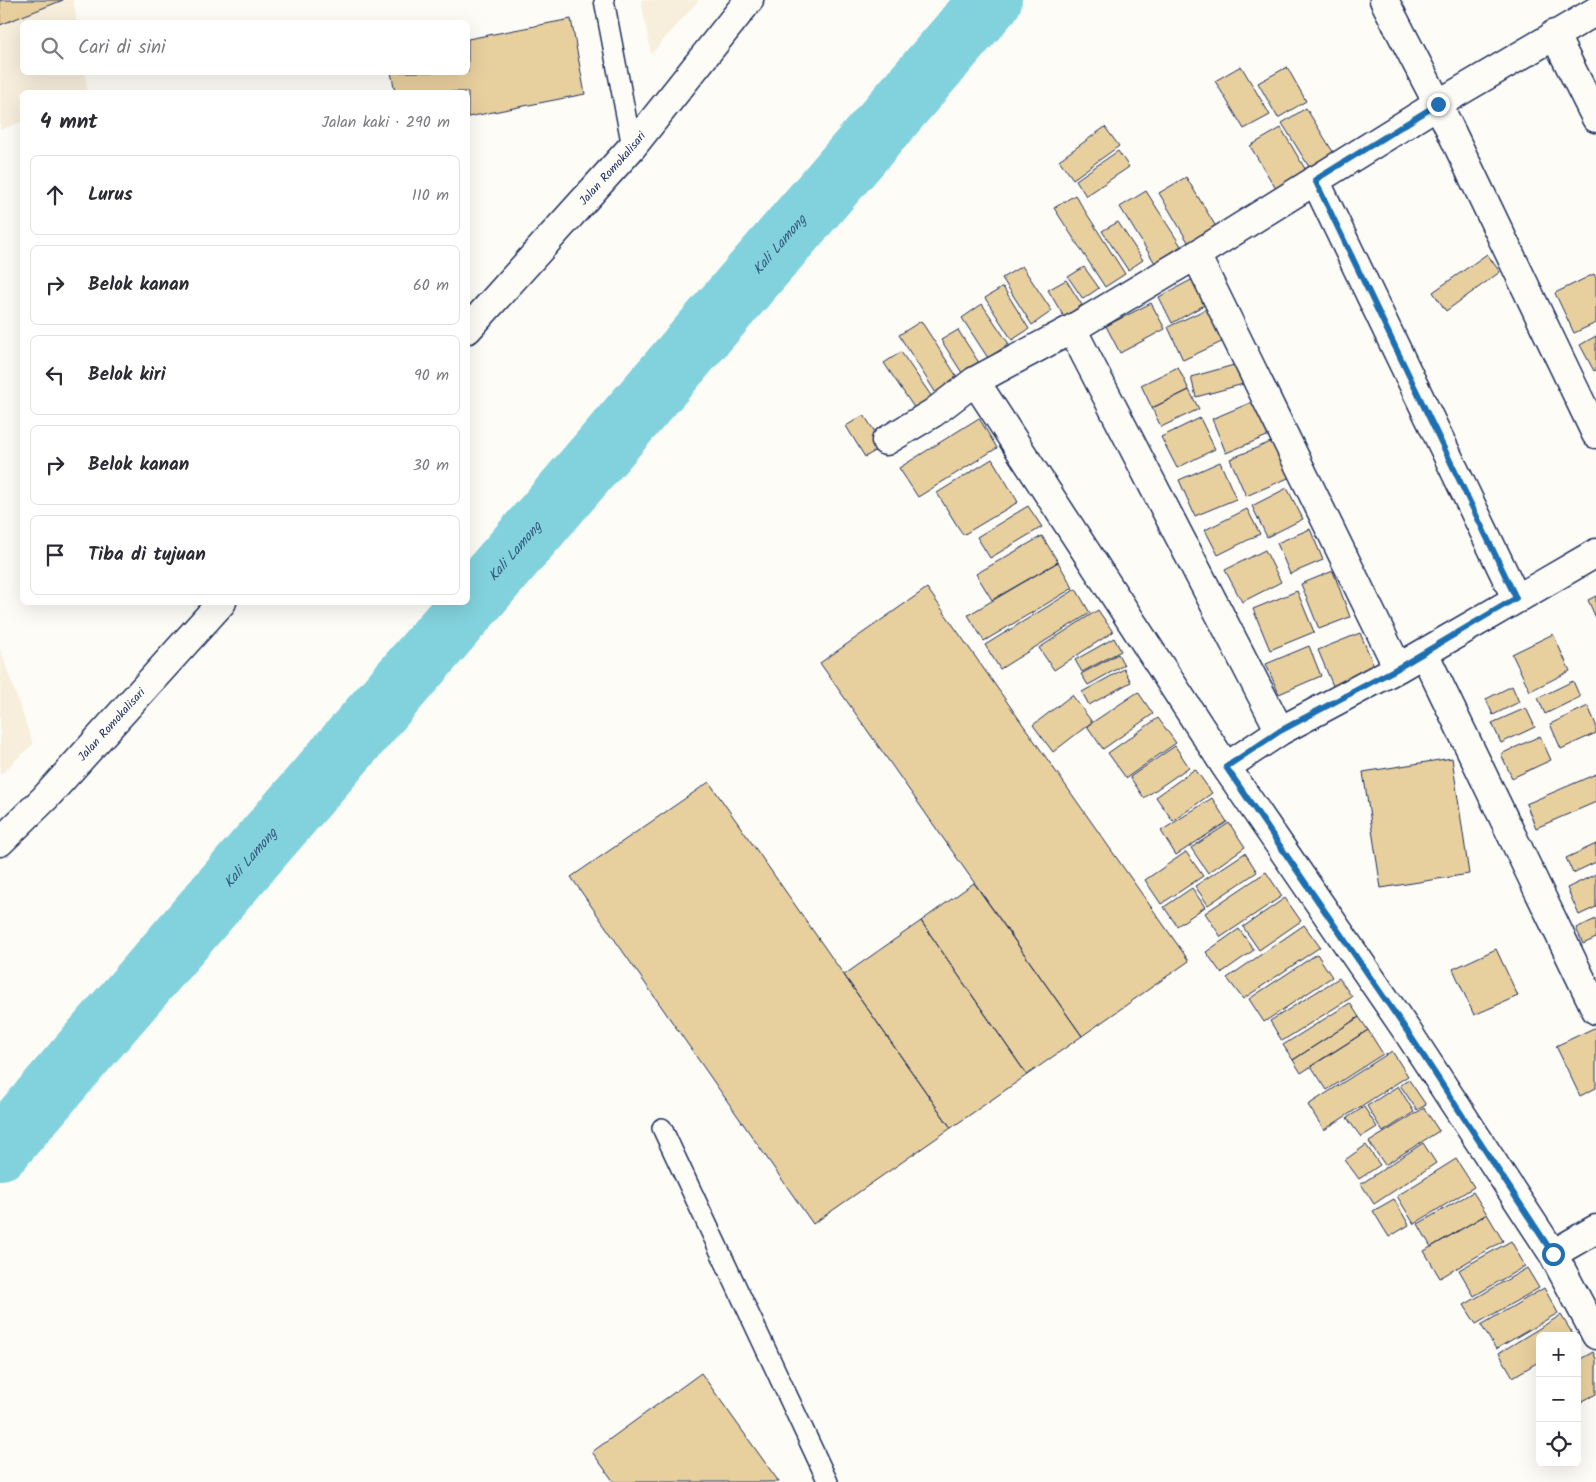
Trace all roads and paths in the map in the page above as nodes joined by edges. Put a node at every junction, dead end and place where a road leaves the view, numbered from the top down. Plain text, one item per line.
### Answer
1 (604, 0) edge
2 (749, 0) edge
3 (1384, 0) edge
4 (1596, 12) edge
5 (1554, 34) junction
6 (1438, 104) junction
7 (1596, 118) edge
8 (632, 147) junction
9 (1315, 180) junction
10 (1196, 255) junction
11 (470, 327) edge
12 (1072, 329) junction
13 (975, 382) junction
14 (1596, 434) edge
15 (886, 442) dead end
16 (1596, 553) edge
17 (1516, 598) junction
18 (219, 605) edge
19 (1424, 653) junction
20 (1398, 668) junction
21 (1280, 731) junction
22 (1226, 767) junction
23 (0, 842) edge
24 (1596, 1010) edge
25 (662, 1128) dead end
26 (1596, 1229) edge
27 (1553, 1254) junction
28 (1596, 1335) edge
29 (828, 1482) edge

1 - 8 lane
2 - 8 street, Jalan Romokalisari
3 - 6 street
4 - 5 street
5 - 6 street
5 - 7 street
6 - 9 street
6 - 14 street
8 - 11 street, Jalan Romokalisari
9 - 10 street
9 - 17 street
10 - 12 street
10 - 20 street
12 - 13 street
12 - 21 street
13 - 15 street
13 - 22 street
16 - 17 street
17 - 19 street
18 - 23 street, Jalan Romokalisari
19 - 20 street
19 - 24 street
20 - 21 street
21 - 22 street
22 - 27 street
25 - 29 lane
26 - 27 street
27 - 28 street

